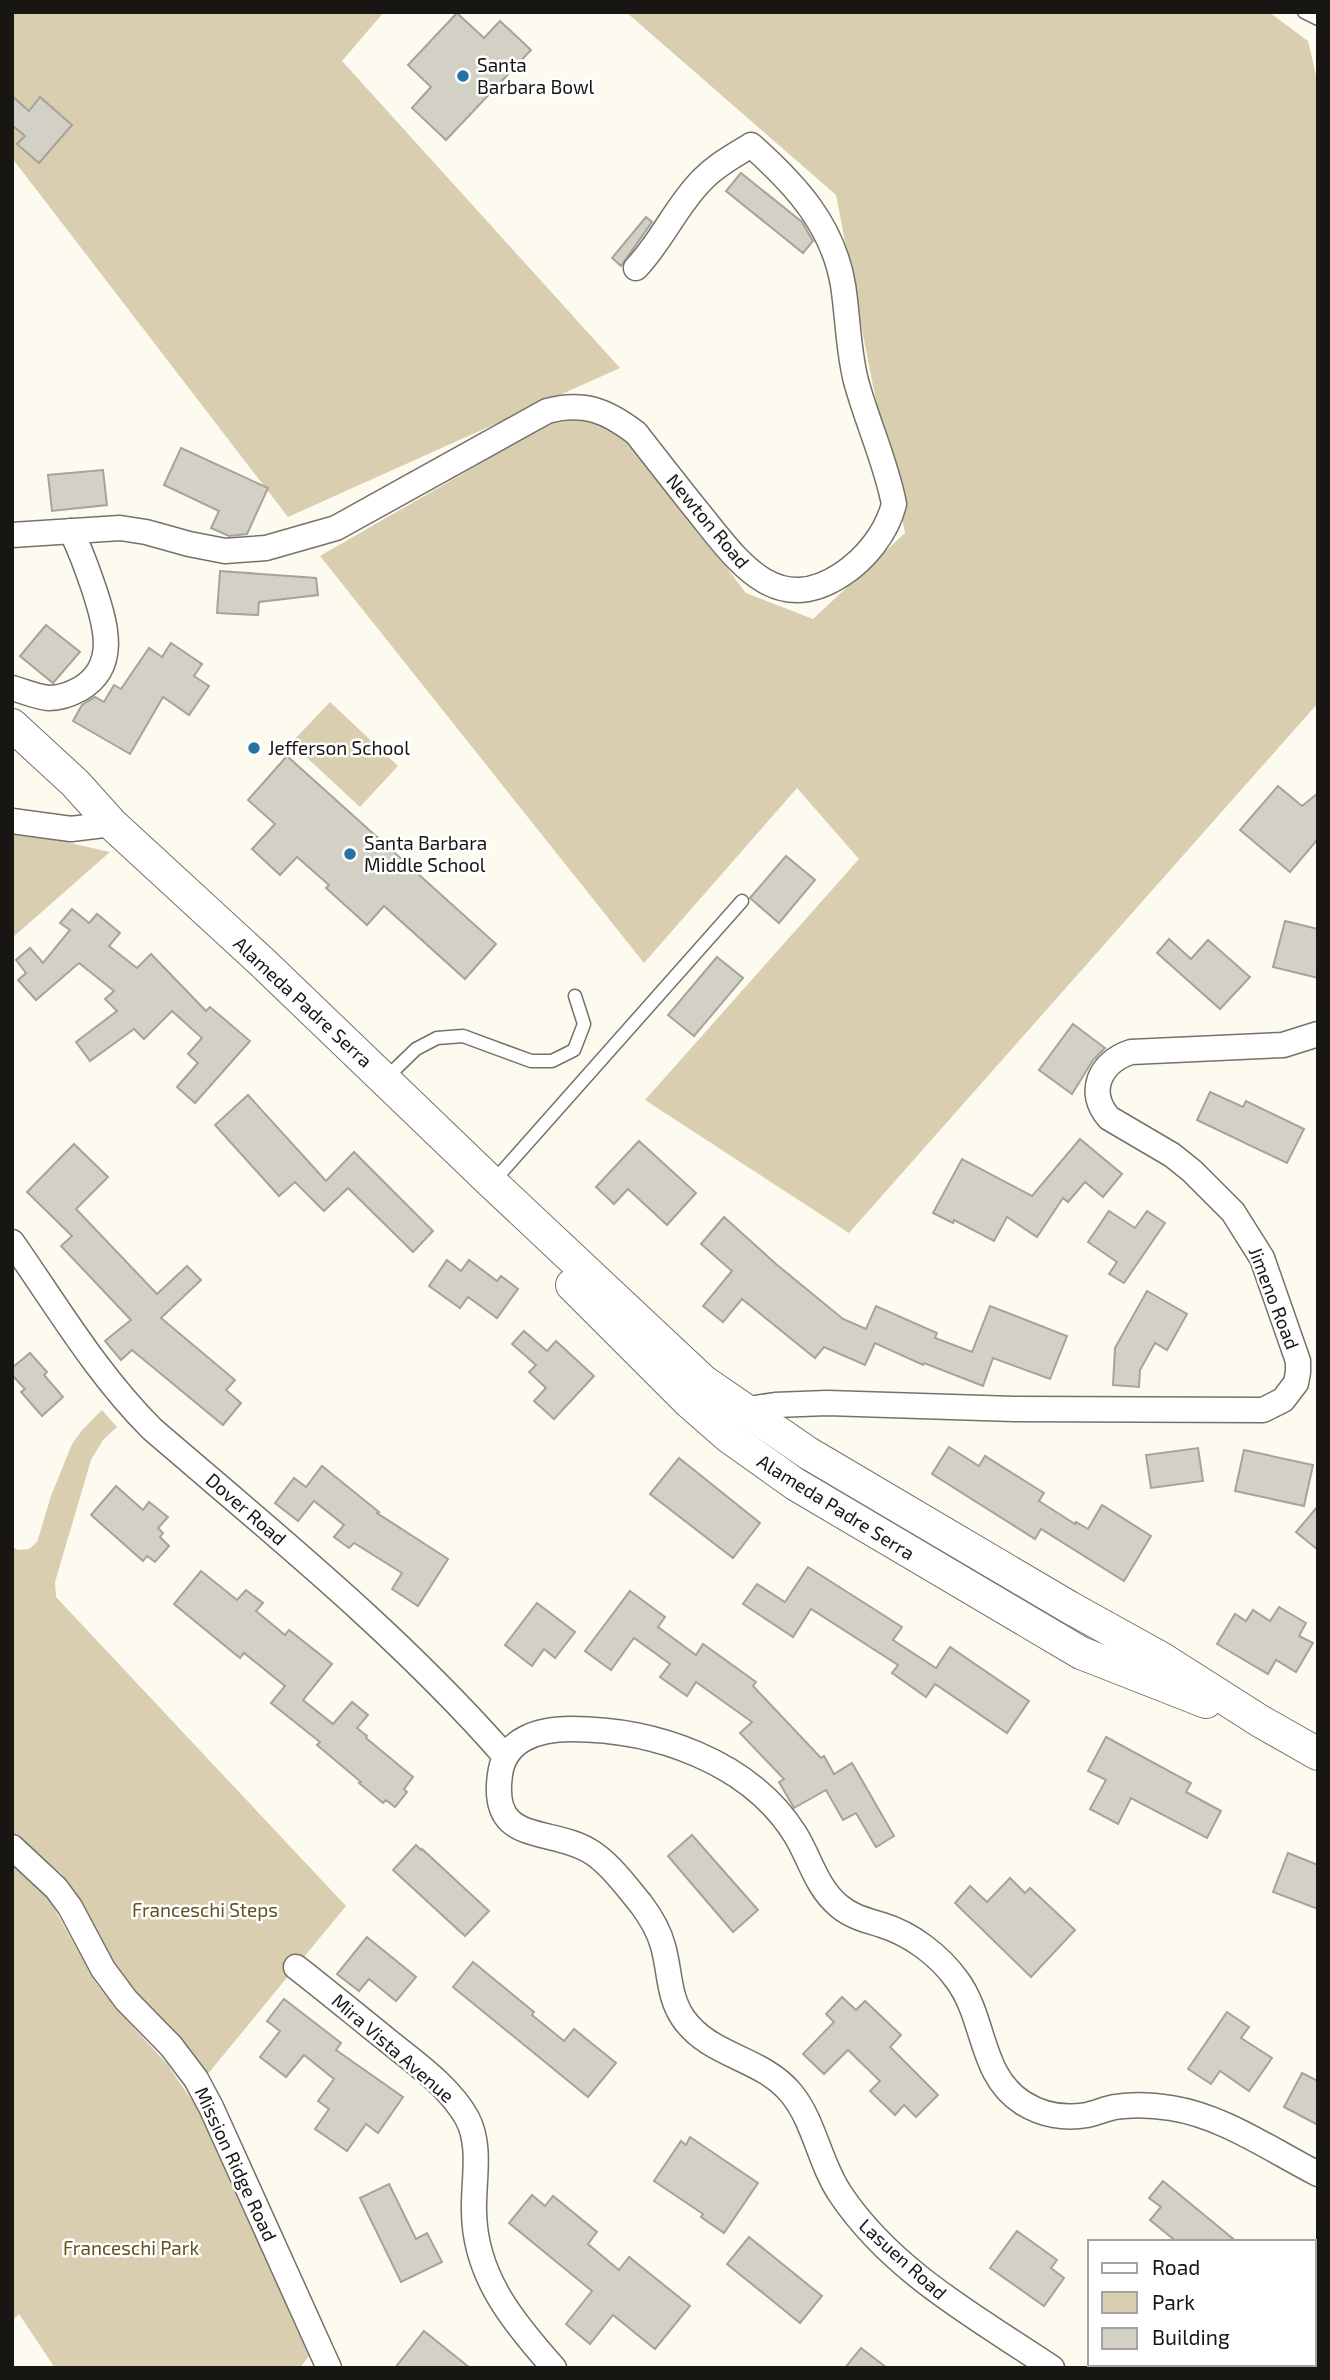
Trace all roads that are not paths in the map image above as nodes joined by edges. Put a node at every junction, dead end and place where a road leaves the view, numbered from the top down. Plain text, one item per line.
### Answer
1 (1304, 12) edge
2 (1318, 19) edge
3 (636, 268) dead end
4 (71, 531) junction
5 (12, 535) edge
6 (12, 688) edge
7 (12, 725) edge
8 (12, 750) edge
9 (12, 821) edge
10 (112, 824) junction
11 (742, 901) dead end
12 (575, 996) dead end
13 (1318, 1034) edge
14 (385, 1079) junction
15 (492, 1183) junction
16 (12, 1242) edge
17 (743, 1410) junction
18 (1260, 1721) junction
19 (1318, 1754) edge
20 (505, 1756) junction
21 (12, 1847) edge
22 (296, 1967) dead end
23 (1318, 2174) edge
24 (329, 2368) edge
25 (554, 2368) edge
26 (1052, 2368) edge

1 - 2 lane
3 - 4 street, Newton Road
4 - 5 street, Newton Road
4 - 6 street
7 - 10 street, Alameda Padre Serra
8 - 10 street, Alameda Padre Serra
9 - 10 street
10 - 14 street, Alameda Padre Serra
11 - 15 lane
12 - 14 lane
13 - 17 street, Jimeno Road
14 - 15 street, Alameda Padre Serra
15 - 17 street, Alameda Padre Serra
15 - 18 street, Alameda Padre Serra
16 - 20 street, Dover Road
17 - 18 street, Alameda Padre Serra
18 - 19 street, Alameda Padre Serra
20 - 23 street
20 - 26 street, Lasuen Road
21 - 24 street, Mission Ridge Road
22 - 25 street, Mira Vista Avenue

